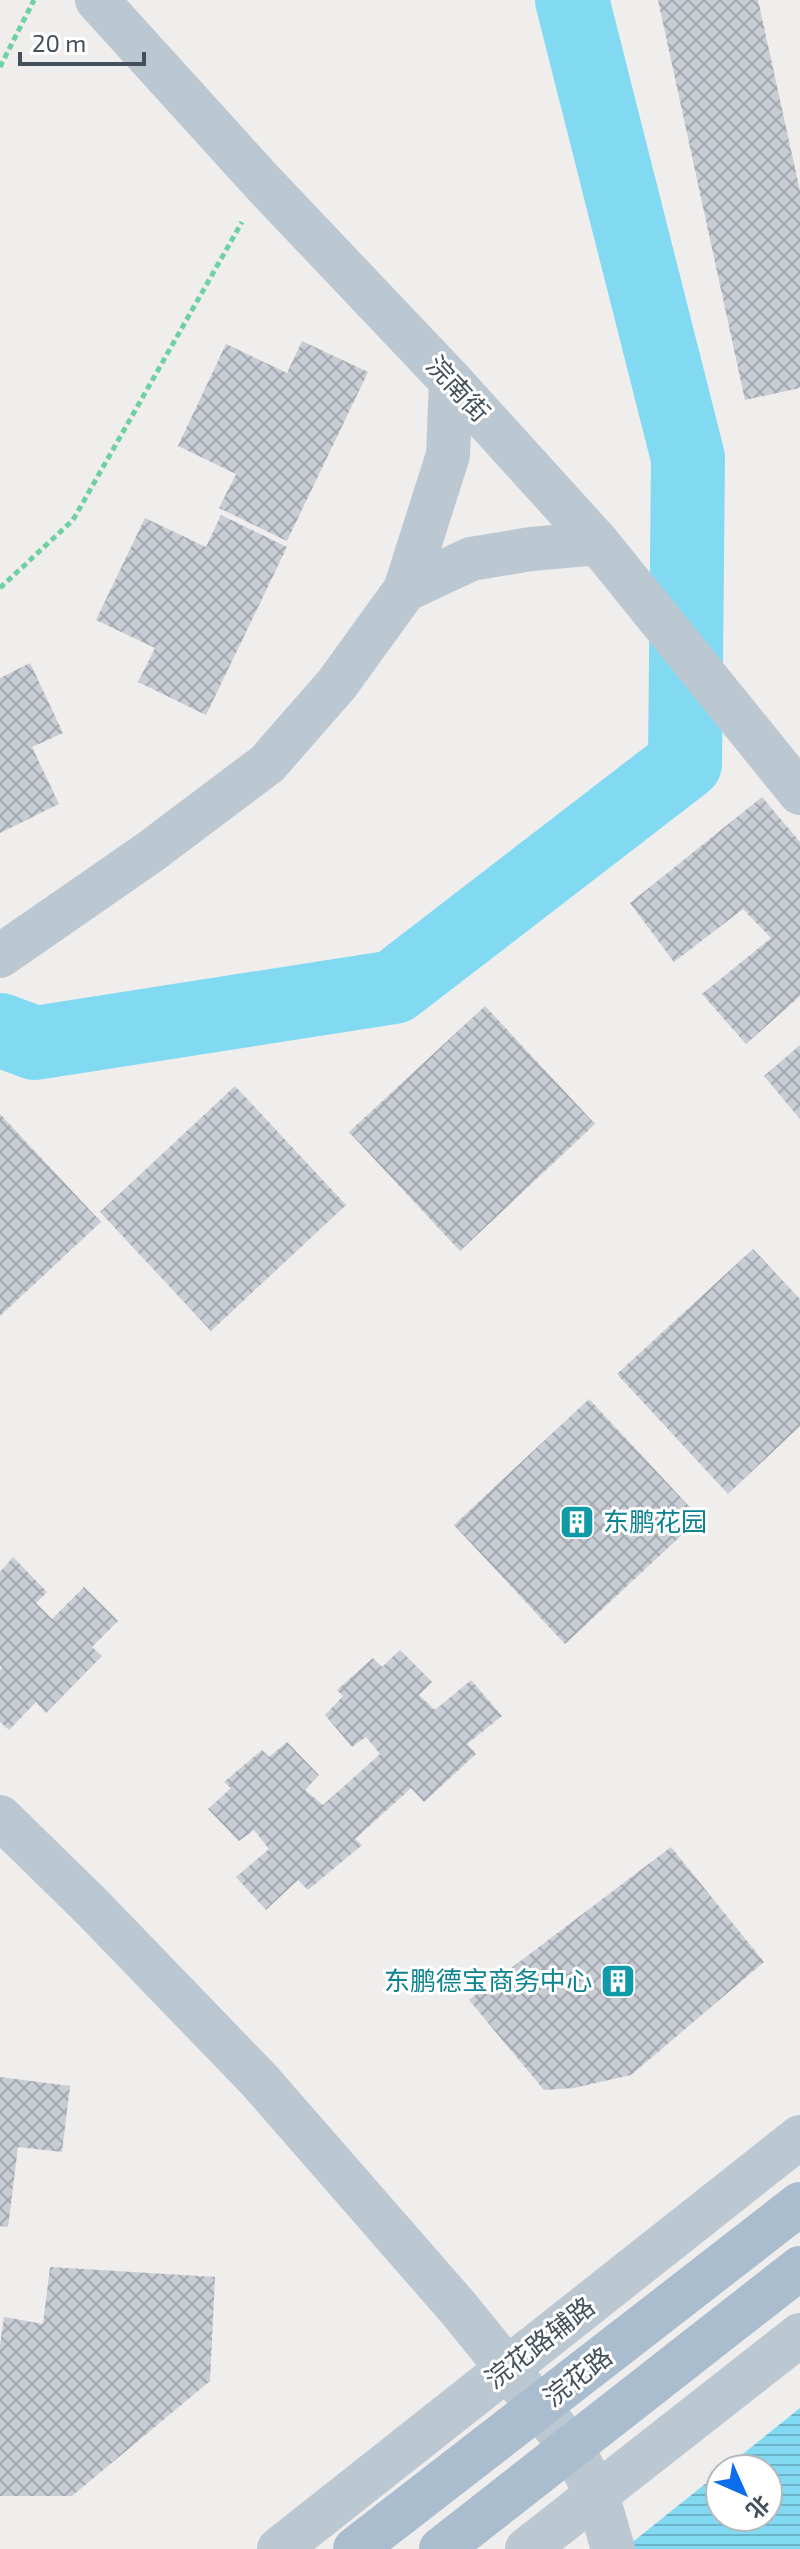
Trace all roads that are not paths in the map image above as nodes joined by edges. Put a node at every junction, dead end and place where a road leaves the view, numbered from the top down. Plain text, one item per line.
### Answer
1 (97, 0) edge
2 (451, 381) junction
3 (598, 543) junction
4 (405, 590) junction
5 (792, 782) edge
6 (0, 956) edge
7 (0, 1817) edge
8 (800, 2137) edge
9 (800, 2204) edge
10 (800, 2268) edge
11 (800, 2335) edge
12 (508, 2368) junction
13 (538, 2408) junction
14 (446, 2417) junction
15 (571, 2447) junction
16 (475, 2456) junction
17 (597, 2494) junction
18 (508, 2497) junction
19 (279, 2549) edge
20 (355, 2549) edge
21 (441, 2549) edge
22 (527, 2549) edge
23 (613, 2549) edge

1 - 2 street, 浣南街
2 - 3 street, 浣南街
2 - 4 street
3 - 4 street
3 - 5 street, 浣南街
4 - 6 street
7 - 12 street
8 - 12 street, 浣花路辅路
9 - 13 main road, 浣花路
10 - 15 main road, 浣花路
11 - 17 street
12 - 13 street
12 - 14 street, 浣花路辅路
13 - 15 street
13 - 16 main road, 浣花路
14 - 16 street
14 - 19 street, 浣花路辅路
15 - 17 street
15 - 18 main road, 浣花路
16 - 18 street
16 - 20 main road, 浣花路
17 - 22 street
17 - 23 street
18 - 21 main road, 浣花路

